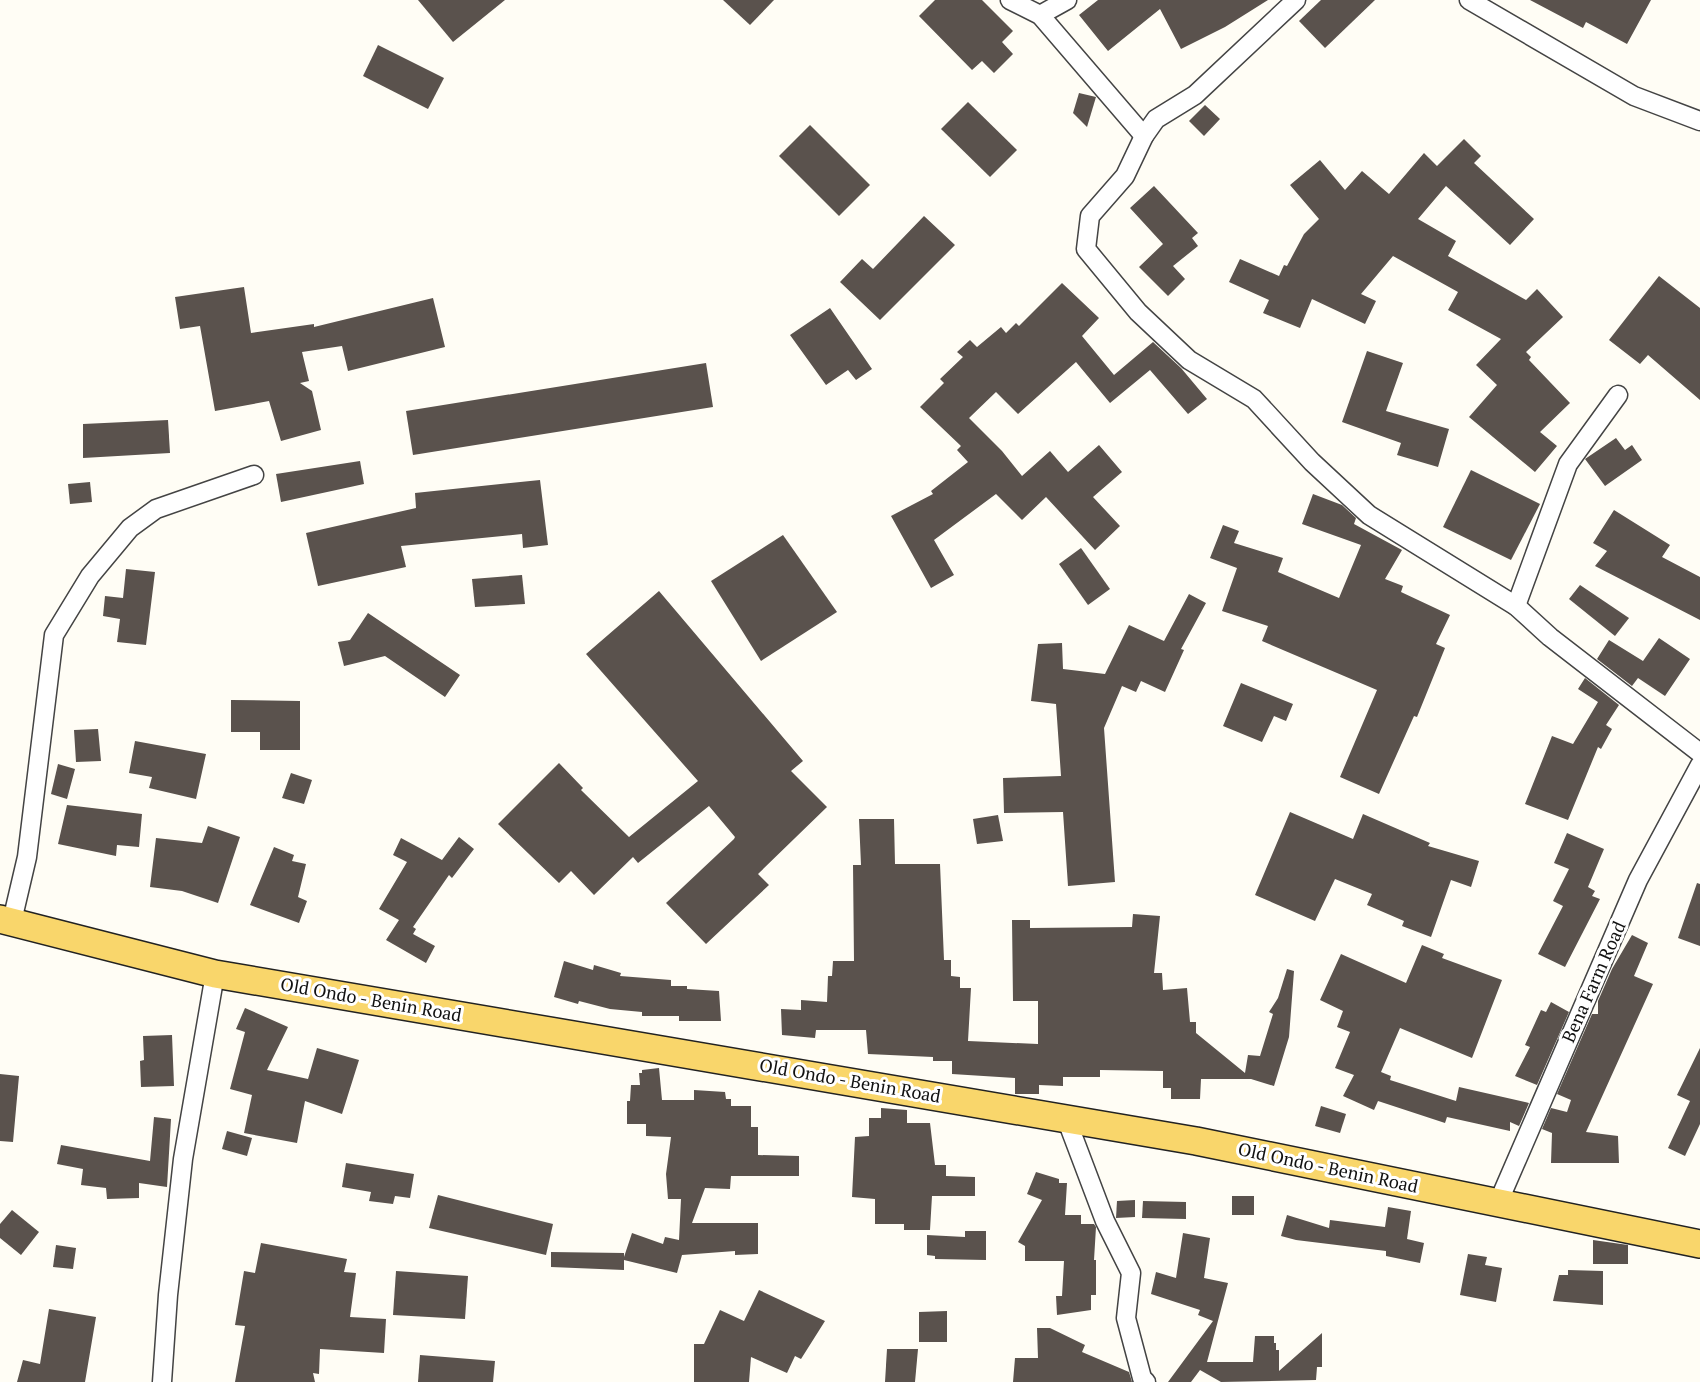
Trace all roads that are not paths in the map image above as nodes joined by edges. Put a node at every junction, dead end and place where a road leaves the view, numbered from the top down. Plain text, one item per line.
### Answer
1 (1010, 0) edge
2 (1067, 0) edge
3 (1296, 0) edge
4 (1469, 0) edge
5 (1040, 15) junction
6 (1700, 121) edge
7 (1144, 136) junction
8 (1618, 395) dead end
9 (254, 475) dead end
10 (1516, 606) junction
11 (1700, 753) edge
12 (1700, 765) edge
13 (6, 920) edge
14 (215, 974) junction
15 (1066, 1118) junction
16 (1498, 1203) junction
17 (1700, 1244) edge
18 (162, 1382) edge
19 (1146, 1382) edge

1 - 5 street
2 - 5 street
3 - 7 street
4 - 6 street
5 - 7 street
7 - 10 street
8 - 10 street
9 - 13 street
10 - 11 street
12 - 16 street, Bena Farm Road
13 - 14 main road, Old Ondo - Benin Road
14 - 15 main road, Old Ondo - Benin Road
14 - 18 street
15 - 16 main road, Old Ondo - Benin Road
15 - 19 street
16 - 17 main road, Old Ondo - Benin Road

